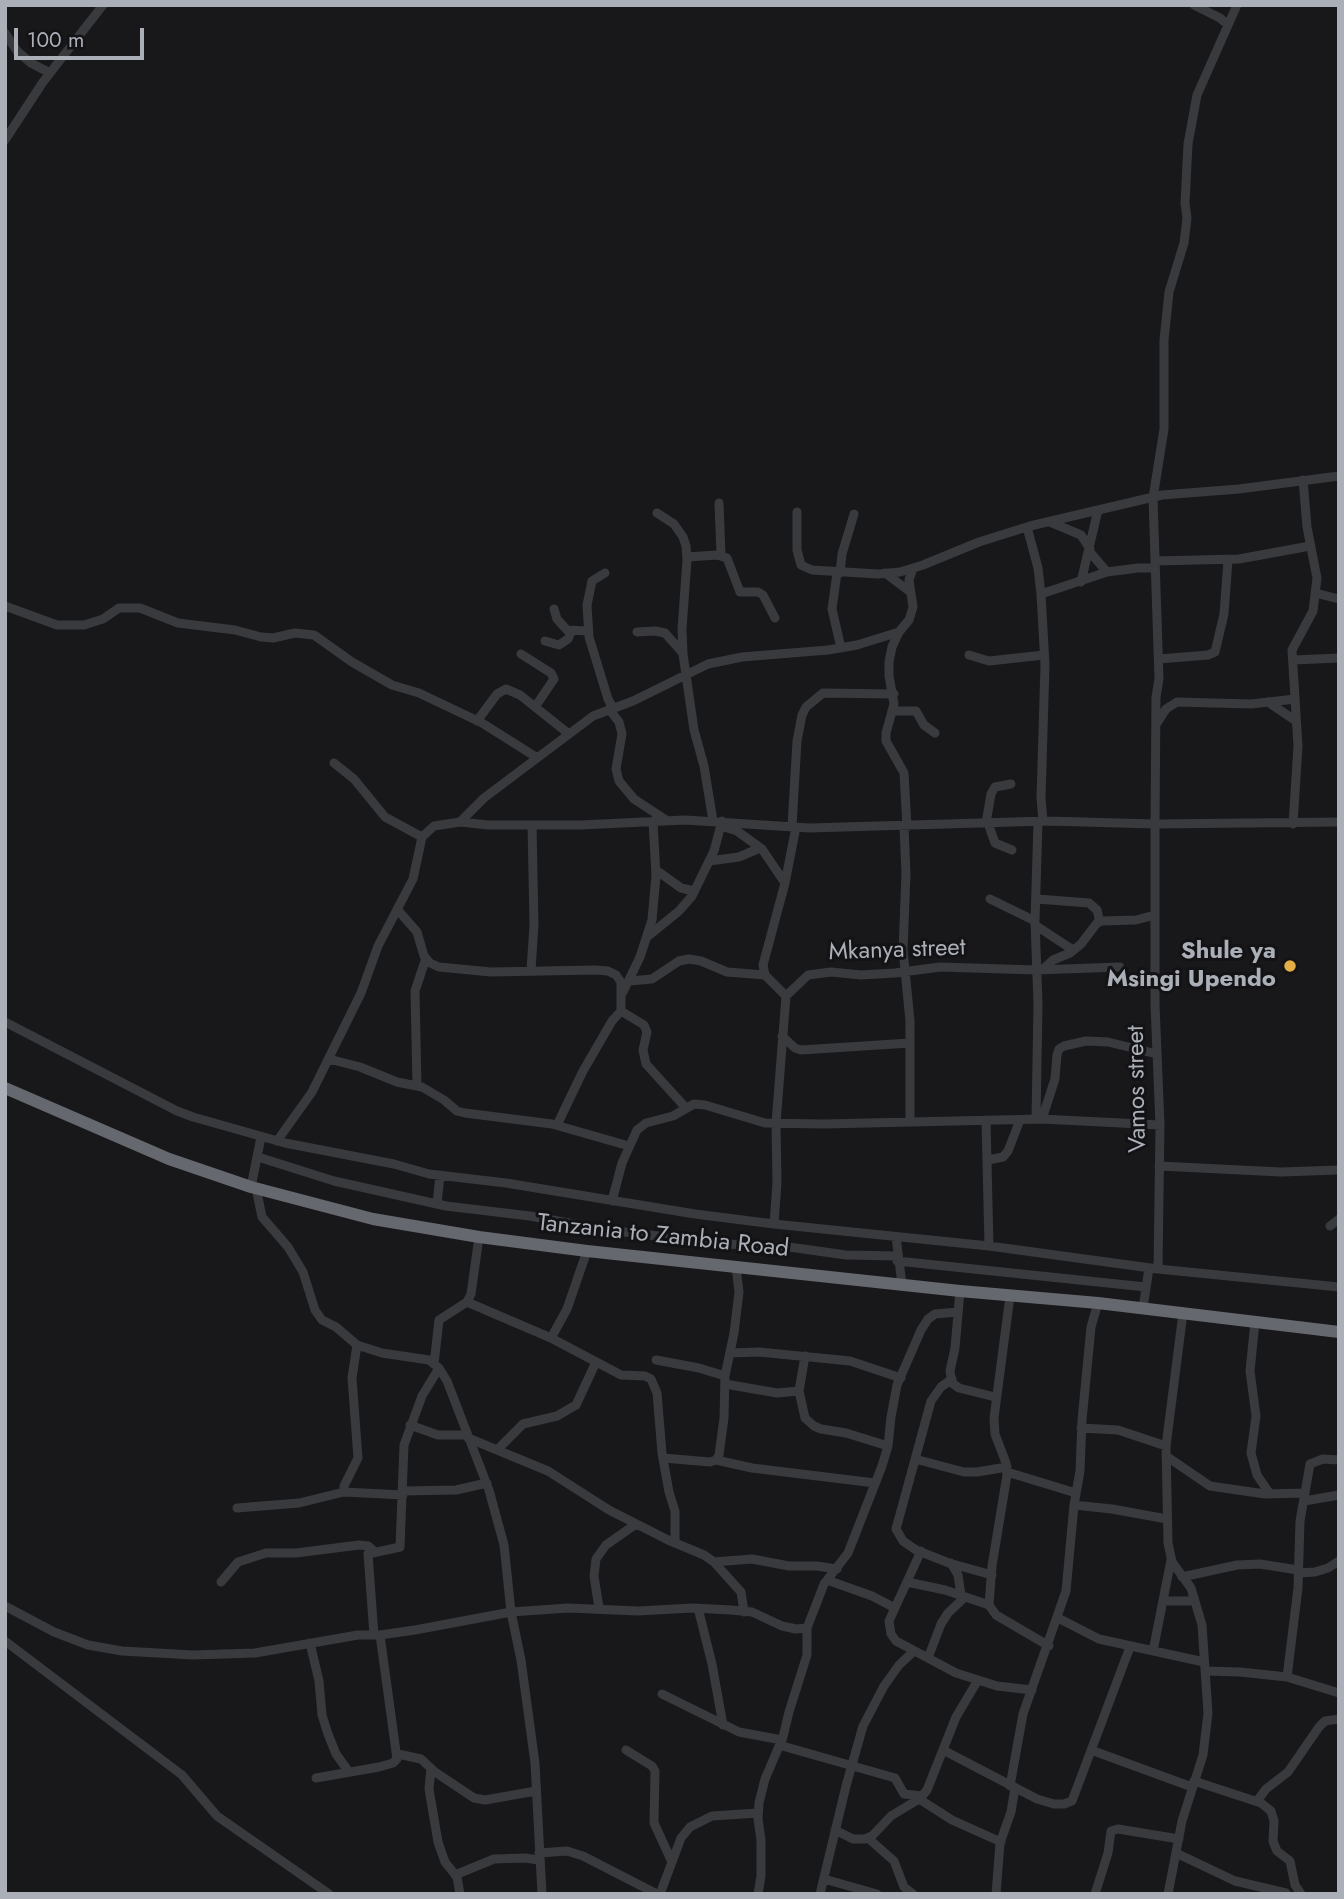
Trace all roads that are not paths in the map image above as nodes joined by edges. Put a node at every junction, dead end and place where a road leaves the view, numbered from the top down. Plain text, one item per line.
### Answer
1 (103, 5) edge
2 (1194, 5) edge
3 (1237, 5) edge
4 (1227, 24) junction
5 (5, 33) edge
6 (50, 73) junction
7 (5, 140) edge
8 (1339, 475) edge
9 (1303, 481) junction
10 (1153, 498) junction
11 (719, 503) dead end
12 (1098, 510) junction
13 (797, 512) dead end
14 (657, 513) dead end
15 (854, 514) dead end
16 (1049, 522) junction
17 (1027, 527) junction
18 (1310, 546) junction
19 (1090, 550) junction
20 (721, 555) junction
21 (687, 556) junction
22 (1228, 560) junction
23 (1155, 564) junction
24 (914, 568) junction
25 (1107, 572) junction
26 (605, 573) dead end
27 (838, 573) junction
28 (885, 573) junction
29 (1081, 582) junction
30 (909, 590) junction
31 (1315, 593) junction
32 (1041, 594) junction
33 (1339, 599) edge
34 (5, 606) edge
35 (554, 609) dead end
36 (775, 618) dead end
37 (589, 631) junction
38 (571, 632) junction
39 (637, 632) dead end
40 (899, 632) junction
41 (545, 641) dead end
42 (841, 648) junction
43 (521, 654) dead end
44 (683, 654) junction
45 (969, 655) dead end
46 (1044, 655) junction
47 (1339, 658) edge
48 (1159, 659) junction
49 (1293, 660) junction
50 (687, 674) junction
51 (894, 694) junction
52 (1296, 699) junction
53 (1268, 702) junction
54 (535, 707) junction
55 (611, 709) junction
56 (892, 711) junction
57 (477, 721) junction
58 (1296, 721) junction
59 (1157, 723) junction
60 (935, 733) dead end
61 (569, 734) junction
62 (536, 757) junction
63 (334, 763) dead end
64 (1011, 784) dead end
65 (653, 821) junction
66 (667, 821) junction
67 (460, 822) junction
68 (1040, 822) junction
69 (1339, 822) edge
70 (719, 823) junction
71 (987, 823) junction
72 (1154, 824) junction
73 (1293, 824) junction
74 (532, 825) junction
75 (794, 826) junction
76 (906, 827) junction
77 (422, 837) junction
78 (760, 848) junction
79 (1012, 850) dead end
80 (709, 861) junction
81 (656, 870) junction
82 (785, 883) junction
83 (694, 891) junction
84 (990, 899) dead end
85 (1037, 899) junction
86 (397, 909) junction
87 (1155, 915) junction
88 (1100, 922) junction
89 (1035, 923) junction
90 (647, 937) junction
91 (1073, 950) junction
92 (426, 958) junction
93 (1120, 967) dead end
94 (531, 970) junction
95 (1039, 970) junction
96 (905, 971) junction
97 (765, 975) junction
98 (629, 981) junction
99 (621, 994) junction
100 (786, 996) junction
101 (621, 1011) junction
102 (5, 1022) edge
103 (782, 1037) junction
104 (910, 1043) junction
105 (1157, 1054) junction
106 (329, 1059) junction
107 (416, 1086) junction
108 (5, 1088) edge
109 (686, 1108) junction
110 (986, 1119) junction
111 (1039, 1119) junction
112 (1020, 1120) junction
113 (910, 1122) junction
114 (776, 1123) junction
115 (557, 1125) junction
116 (1160, 1125) junction
117 (261, 1137) junction
118 (277, 1141) junction
119 (629, 1146) junction
120 (258, 1157) junction
121 (988, 1160) junction
122 (1159, 1166) junction
123 (1339, 1170) edge
124 (440, 1175) junction
125 (253, 1187) junction
126 (612, 1201) junction
127 (437, 1204) junction
128 (1339, 1219) edge
129 (774, 1224) junction
130 (1330, 1226) dead end
131 (479, 1237) junction
132 (896, 1237) junction
133 (989, 1246) junction
134 (587, 1251) junction
135 (897, 1258) junction
136 (736, 1267) junction
137 (1154, 1269) junction
138 (902, 1284) junction
139 (1146, 1287) junction
140 (1339, 1287) edge
141 (960, 1291) junction
142 (1010, 1296) junction
143 (467, 1302) junction
144 (1098, 1303) junction
145 (1143, 1308) junction
146 (958, 1312) junction
147 (1184, 1313) junction
148 (1255, 1322) junction
149 (1339, 1332) edge
150 (551, 1338) junction
151 (357, 1345) junction
152 (730, 1353) junction
153 (805, 1356) junction
154 (656, 1360) dead end
155 (596, 1362) junction
156 (437, 1366) junction
157 (901, 1378) junction
158 (952, 1378) junction
159 (724, 1380) junction
160 (799, 1391) junction
161 (995, 1397) junction
162 (410, 1425) junction
163 (1081, 1428) junction
164 (468, 1436) junction
165 (888, 1446) junction
166 (496, 1450) junction
167 (1166, 1451) junction
168 (663, 1458) junction
169 (915, 1459) junction
170 (716, 1460) junction
171 (1339, 1460) edge
172 (1007, 1470) junction
173 (486, 1483) junction
174 (875, 1483) junction
175 (344, 1492) junction
176 (403, 1493) junction
177 (1076, 1493) junction
178 (1270, 1494) junction
179 (1339, 1495) edge
180 (1304, 1497) junction
181 (1074, 1505) junction
182 (237, 1508) dead end
183 (1167, 1519) junction
184 (636, 1524) junction
185 (675, 1543) junction
186 (921, 1551) junction
187 (375, 1552) junction
188 (1171, 1560) junction
189 (1339, 1561) edge
190 (714, 1562) junction
191 (951, 1563) junction
192 (836, 1569) junction
193 (1298, 1571) junction
194 (992, 1575) junction
195 (1182, 1577) junction
196 (827, 1580) junction
197 (907, 1582) junction
198 (221, 1583) dead end
199 (963, 1596) junction
200 (1164, 1601) junction
201 (1195, 1601) junction
202 (989, 1605) junction
203 (5, 1606) edge
204 (599, 1608) junction
205 (698, 1608) junction
206 (895, 1608) junction
207 (511, 1612) junction
208 (744, 1612) junction
209 (1058, 1618) junction
210 (807, 1628) junction
211 (377, 1635) junction
212 (5, 1641) edge
213 (310, 1643) junction
214 (1049, 1646) junction
215 (1130, 1647) junction
216 (915, 1651) junction
217 (1153, 1651) junction
218 (928, 1658) junction
219 (1204, 1667) junction
220 (1287, 1677) junction
221 (978, 1680) junction
222 (1032, 1690) junction
223 (1339, 1692) edge
224 (662, 1694) dead end
225 (1339, 1719) edge
226 (723, 1725) junction
227 (780, 1742) junction
228 (943, 1750) junction
229 (1091, 1750) junction
230 (626, 1751) dead end
231 (398, 1754) junction
232 (852, 1764) junction
233 (431, 1768) junction
234 (349, 1772) junction
235 (316, 1778) dead end
236 (1193, 1784) junction
237 (1013, 1787) junction
238 (536, 1791) junction
239 (917, 1798) junction
240 (1257, 1801) junction
241 (758, 1813) junction
242 (835, 1830) junction
243 (868, 1838) junction
244 (1179, 1839) junction
245 (1001, 1842) junction
246 (1176, 1853) junction
247 (539, 1857) junction
248 (672, 1862) junction
249 (1293, 1870) junction
250 (455, 1875) junction
251 (824, 1879) junction
252 (1286, 1893) edge
253 (329, 1894) edge
254 (460, 1894) edge
255 (542, 1894) edge
256 (658, 1894) edge
257 (758, 1894) edge
258 (820, 1894) edge
259 (877, 1894) edge
260 (912, 1894) edge
261 (996, 1894) edge
262 (1095, 1894) edge
263 (1168, 1894) edge
264 (1301, 1894) edge

1 - 6 street
2 - 4 street
3 - 4 street, Vamos street
4 - 10 street, Vamos street
5 - 6 street
6 - 7 street
8 - 9 street
9 - 10 street
9 - 18 street
10 - 12 street
10 - 23 street, Vamos street
11 - 20 street
12 - 16 street
12 - 19 street
13 - 27 street
14 - 21 street
15 - 27 street
16 - 17 street
16 - 19 street
17 - 24 street
17 - 32 street
18 - 22 street
18 - 31 street
19 - 25 street
19 - 29 street
20 - 21 street
20 - 36 street
21 - 44 street
22 - 23 street
22 - 48 street
23 - 25 street
23 - 48 street, Vamos street
24 - 28 street
24 - 30 street
25 - 29 street
26 - 37 street
27 - 28 street
27 - 42 street
28 - 30 street
29 - 32 street
30 - 40 street
31 - 33 street
31 - 49 street
32 - 46 street
34 - 57 street
35 - 38 street
37 - 38 street
37 - 55 street
38 - 41 street
39 - 44 street
40 - 42 street
40 - 51 street
42 - 50 street
43 - 54 street
44 - 50 street
45 - 46 street
46 - 68 street
47 - 49 street
48 - 59 street, Vamos street
49 - 52 street
50 - 55 street
50 - 70 street
51 - 56 street
51 - 75 street
52 - 53 street
52 - 58 street
53 - 58 street
53 - 59 street
54 - 57 street
54 - 61 street
55 - 61 street
55 - 66 street
56 - 60 street
56 - 76 street
57 - 62 street
58 - 73 street
59 - 72 street, Vamos street
61 - 62 street
62 - 67 street
63 - 77 street
64 - 71 street
65 - 66 street
65 - 74 street
65 - 81 street
66 - 70 street
67 - 74 street
67 - 77 street
68 - 71 street
68 - 72 street
68 - 85 street
69 - 73 street
70 - 75 street
70 - 78 street
70 - 80 street
71 - 76 street
71 - 79 street
72 - 73 street
72 - 87 street, Vamos street
74 - 94 street
75 - 76 street
75 - 82 street
76 - 96 street
77 - 86 street
78 - 80 street
78 - 82 street
80 - 83 street
81 - 83 street
81 - 90 street
82 - 97 street
83 - 90 street
84 - 89 street
85 - 88 street
85 - 89 street
86 - 92 street
86 - 106 street
87 - 88 street
87 - 105 street, Vamos street
88 - 91 street
89 - 91 street
89 - 95 street
90 - 98 street
91 - 95 street
92 - 94 street
92 - 107 street
93 - 95 street, Mkanya street
94 - 99 street
95 - 96 street, Mkanya street
95 - 111 street
96 - 100 street, Mkanya street
96 - 104 street
97 - 98 street
97 - 100 street
98 - 99 street
99 - 101 street
100 - 103 street
101 - 109 street
101 - 115 street
102 - 117 street
103 - 104 street
103 - 114 street
104 - 113 street
105 - 111 street
105 - 116 street, Vamos street
106 - 107 street
106 - 118 street
107 - 115 street
108 - 125 highway, Tanzania to Zambia Road
109 - 114 street
109 - 119 street
110 - 112 street
110 - 113 street
110 - 121 street
111 - 112 street
111 - 116 street
112 - 121 street
113 - 114 street
114 - 129 street
115 - 119 street
116 - 122 street, Vamos street
117 - 118 street
117 - 120 street
118 - 124 street
119 - 126 street
120 - 125 street
120 - 127 street
121 - 133 street
122 - 123 street
122 - 137 street, Vamos street
124 - 126 street
124 - 127 street
125 - 131 highway, Tanzania to Zambia Road
125 - 151 street
126 - 129 street
127 - 135 street
128 - 130 street
129 - 132 street
131 - 134 highway, Tanzania to Zambia Road
131 - 143 street
132 - 133 street
132 - 135 street
133 - 137 street
134 - 136 highway, Tanzania to Zambia Road
134 - 150 street
135 - 138 street
135 - 139 street
136 - 138 highway, Tanzania to Zambia Road
136 - 152 street
137 - 139 street, Vamos street
137 - 140 street
138 - 141 highway, Tanzania to Zambia Road
139 - 145 street, Vamos street
141 - 142 highway, Tanzania to Zambia Road
141 - 146 street
142 - 144 highway, Tanzania to Zambia Road
142 - 161 street
143 - 150 street
143 - 156 street
144 - 145 highway, Tanzania to Zambia Road
144 - 163 street
145 - 147 highway, Tanzania to Zambia Road
146 - 157 street
146 - 158 street
147 - 148 highway, Tanzania to Zambia Road
147 - 167 street
148 - 149 highway, Tanzania to Zambia Road
148 - 178 street
150 - 155 street
151 - 156 street
151 - 175 street
152 - 153 street
152 - 159 street
153 - 157 street
153 - 160 street
154 - 159 street
155 - 166 street
155 - 168 street
156 - 162 street
156 - 164 street
157 - 165 street
158 - 161 street
158 - 169 street
159 - 160 street
159 - 170 street
160 - 165 street
161 - 172 street
162 - 164 street
162 - 176 street
163 - 167 street
163 - 177 street
164 - 166 street
164 - 173 street
165 - 174 street
166 - 184 street
167 - 178 street
167 - 183 street
168 - 170 street
168 - 185 street
169 - 172 street
169 - 186 street
170 - 174 street
171 - 180 street
172 - 177 street
172 - 194 street
173 - 176 street
173 - 207 street
174 - 192 street
175 - 176 street
175 - 182 street
176 - 187 street
177 - 181 street
178 - 180 street
179 - 180 street
180 - 193 street
181 - 183 street
181 - 209 street
183 - 188 street
184 - 185 street
184 - 204 street
185 - 190 street
186 - 191 street
186 - 197 street
187 - 198 street
187 - 211 street
188 - 195 street
188 - 200 street
189 - 193 street
190 - 192 street
190 - 208 street
191 - 194 street
191 - 199 street
192 - 196 street
193 - 195 street
193 - 220 street
194 - 202 street
195 - 201 street
196 - 206 street
196 - 210 street
197 - 199 street
197 - 206 street
199 - 202 street
199 - 218 street
200 - 201 street
200 - 217 street
201 - 219 street
202 - 214 street
203 - 213 street
204 - 205 street
204 - 207 street
205 - 208 street
205 - 226 street
206 - 216 street
207 - 211 street
207 - 238 street
208 - 210 street
209 - 214 street
209 - 215 street
210 - 227 street
211 - 213 street
211 - 231 street
212 - 253 street
213 - 234 street
214 - 222 street
215 - 217 street
215 - 229 street
216 - 218 street
216 - 232 street
217 - 219 street
218 - 221 street
219 - 220 street
219 - 236 street
220 - 223 street
221 - 222 street
221 - 228 street
222 - 237 street
224 - 226 street
225 - 240 street
226 - 227 street
227 - 232 street
227 - 241 street
228 - 237 street
228 - 239 street
229 - 236 street
229 - 237 street
230 - 248 street
231 - 233 street
231 - 234 street
232 - 239 street
232 - 242 street
233 - 238 street
233 - 250 street
234 - 235 street
236 - 240 street
236 - 244 street
237 - 245 street
238 - 247 street
239 - 243 street
239 - 245 street
240 - 249 street
241 - 248 street
241 - 257 street
242 - 243 street
242 - 251 street
243 - 260 street
244 - 246 street
244 - 262 street
245 - 261 street
246 - 252 street
246 - 263 street
247 - 250 street
247 - 255 street
247 - 256 street
248 - 256 street
249 - 252 street
249 - 264 street
250 - 254 street
251 - 258 street
251 - 259 street

